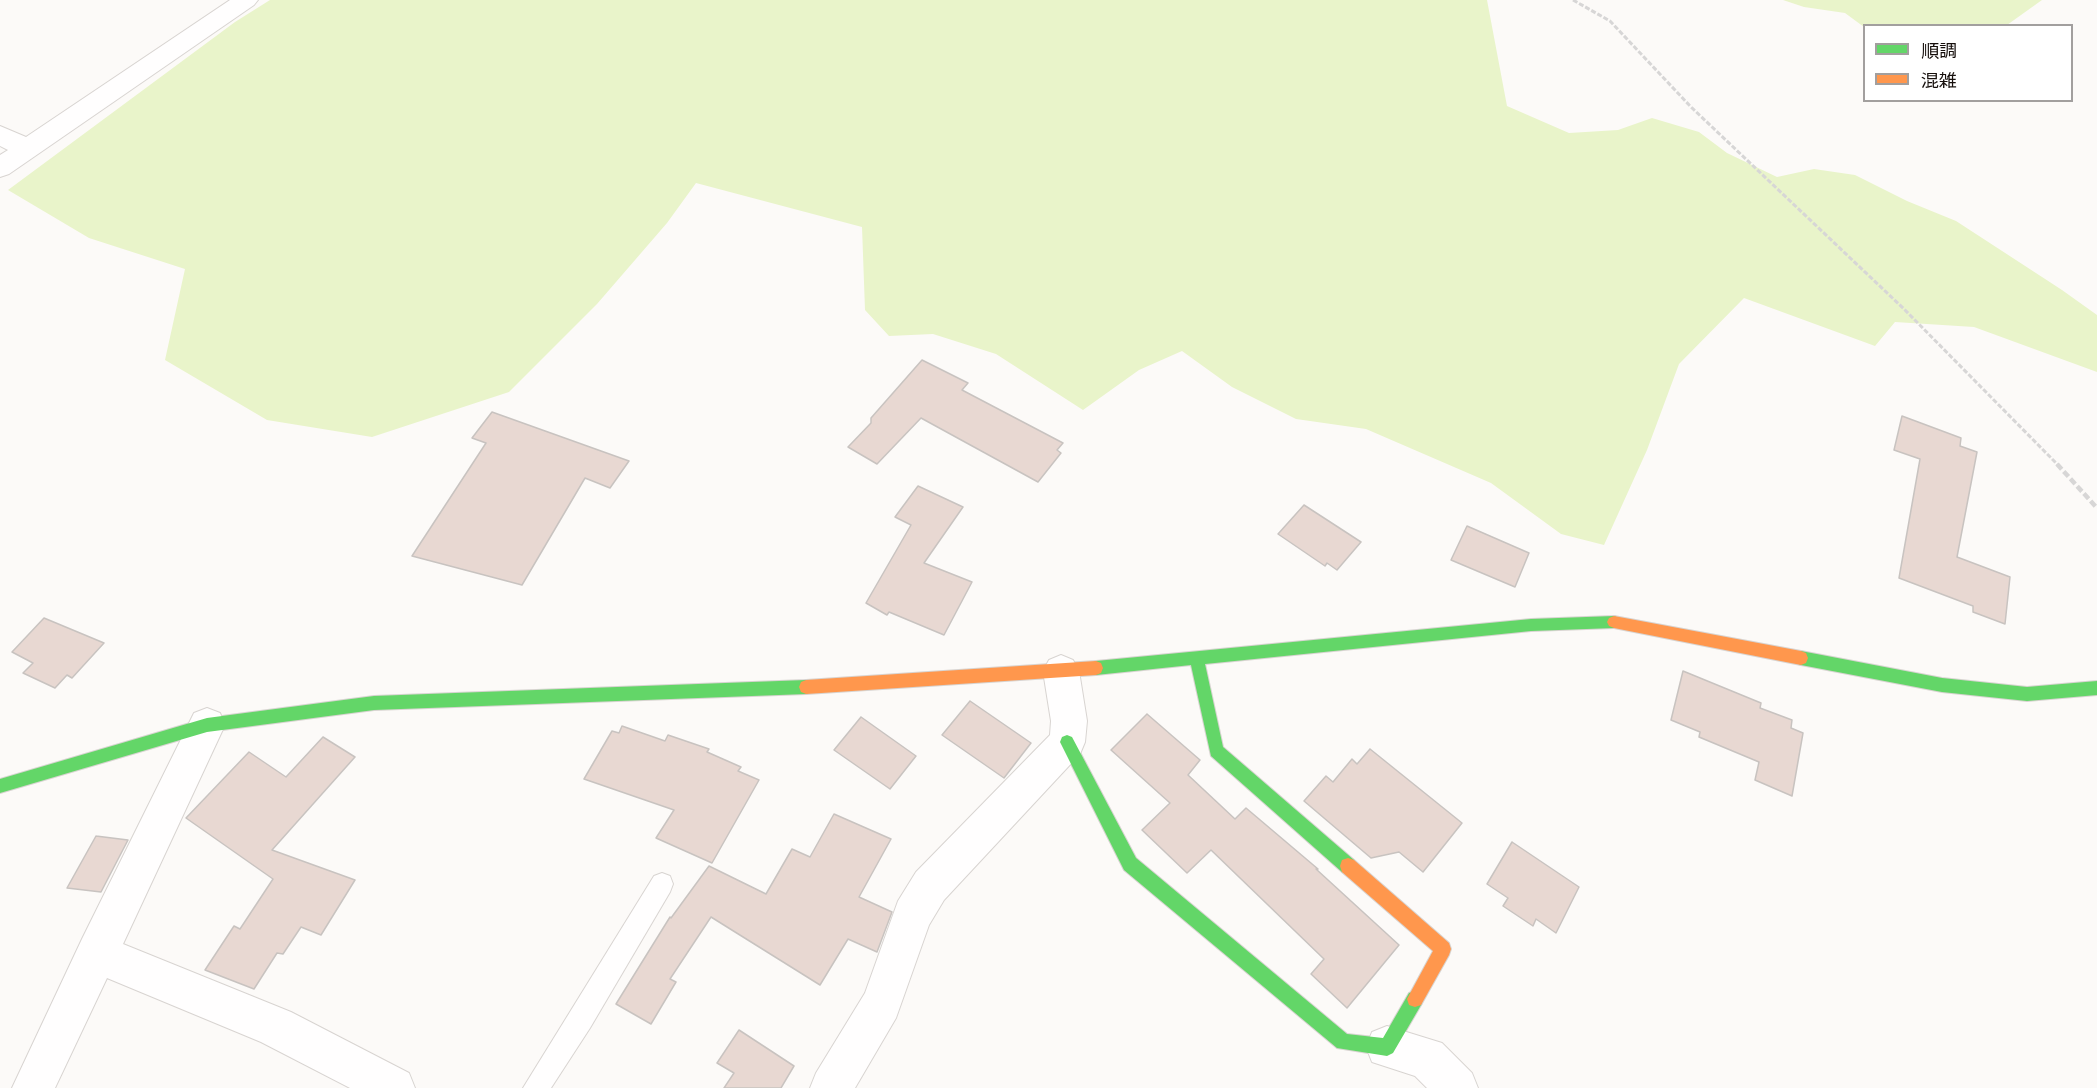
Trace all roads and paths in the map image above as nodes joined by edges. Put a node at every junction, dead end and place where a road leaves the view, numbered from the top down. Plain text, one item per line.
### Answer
1 (246, 0) edge
2 (1573, 0) edge
3 (0, 135) edge
4 (28, 149) junction
5 (0, 168) edge
6 (2097, 508) edge
7 (1197, 658) junction
8 (1061, 671) junction
9 (2097, 688) edge
10 (207, 725) junction
11 (1067, 742) junction
12 (0, 786) edge
13 (662, 884) dead end
14 (96, 953) junction
15 (1387, 1047) junction
16 (33, 1088) edge
17 (394, 1088) edge
18 (536, 1088) edge
19 (831, 1088) edge
20 (1457, 1088) edge

1 - 4 street
2 - 6 path
3 - 4 street
4 - 5 street
7 - 8 street
7 - 9 street
7 - 15 street
8 - 10 street
8 - 11 street
10 - 12 street
10 - 14 street
11 - 15 street
11 - 19 street
13 - 18 lane
14 - 16 street
14 - 17 street
15 - 20 street

